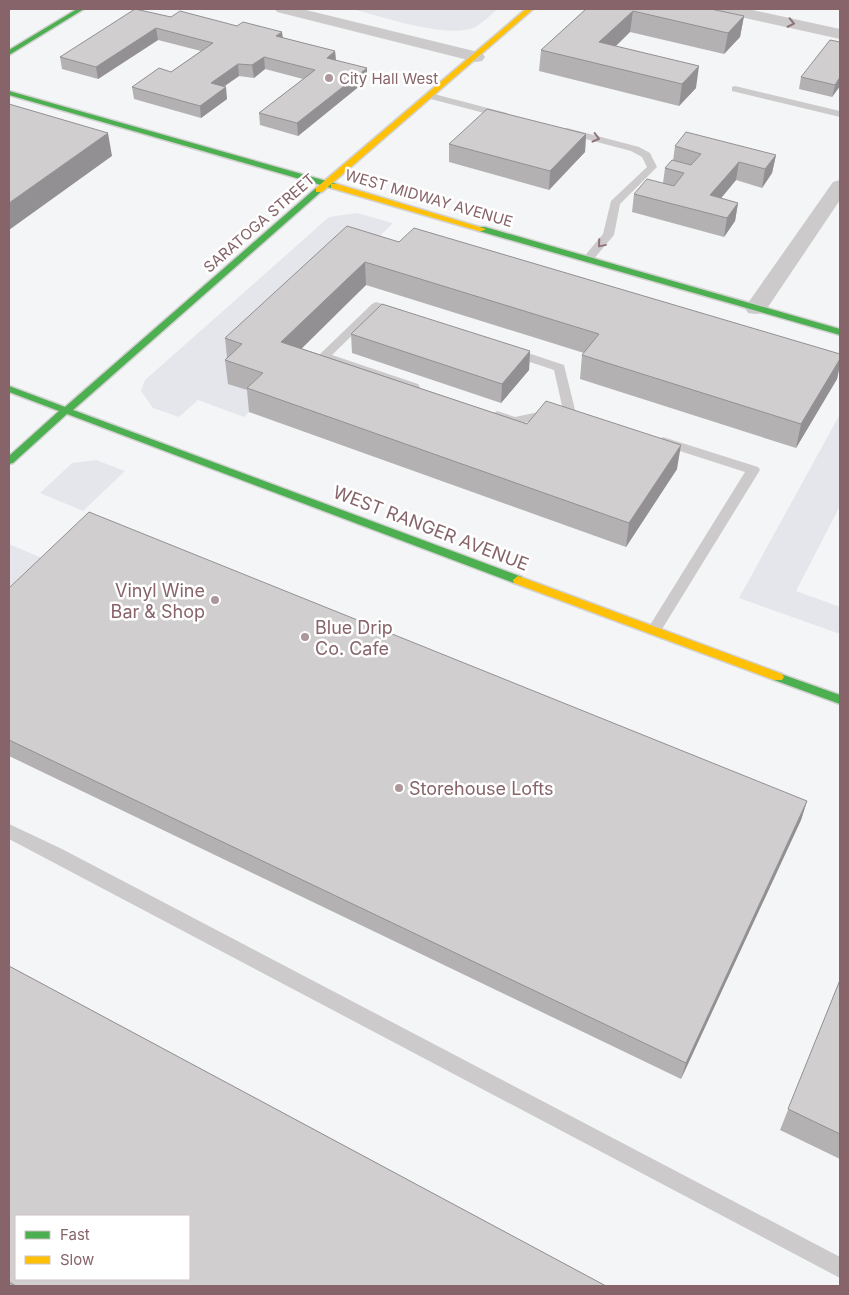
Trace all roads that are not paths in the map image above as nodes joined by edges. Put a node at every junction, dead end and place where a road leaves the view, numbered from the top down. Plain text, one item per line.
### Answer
1 (81, 9) edge
2 (283, 9) edge
3 (530, 9) edge
4 (727, 9) edge
5 (840, 34) edge
6 (9, 53) edge
7 (476, 56) junction
8 (735, 89) dead end
9 (9, 93) edge
10 (430, 96) junction
11 (840, 114) edge
12 (511, 117) edge
13 (559, 129) edge
14 (327, 184) junction
15 (840, 186) edge
16 (588, 259) junction
17 (756, 308) junction
18 (413, 318) edge
19 (840, 332) edge
20 (496, 346) edge
21 (9, 389) edge
22 (424, 390) edge
23 (67, 410) junction
24 (486, 412) edge
25 (652, 437) edge
26 (9, 461) edge
27 (654, 630) junction
28 (840, 700) edge
29 (9, 831) edge
30 (840, 1268) edge

1 - 6 street
2 - 7 street
3 - 7 street, SARATOGA STREET
4 -> 5 street
7 - 10 street, SARATOGA STREET
8 - 11 lane
9 - 14 street, WEST MIDWAY AVENUE
10 - 12 lane
10 - 14 street, SARATOGA STREET
13 -> 16 lane
14 - 16 street, WEST MIDWAY AVENUE
14 - 23 street, SARATOGA STREET
15 - 17 street
16 - 17 street, WEST MIDWAY AVENUE
17 - 19 street, WEST MIDWAY AVENUE
18 - 22 lane
20 - 24 lane
21 - 23 street, WEST RANGER AVENUE
23 - 26 street, SARATOGA STREET
23 - 27 street, WEST RANGER AVENUE
25 - 27 lane
27 - 28 street, WEST RANGER AVENUE
29 - 30 lane

